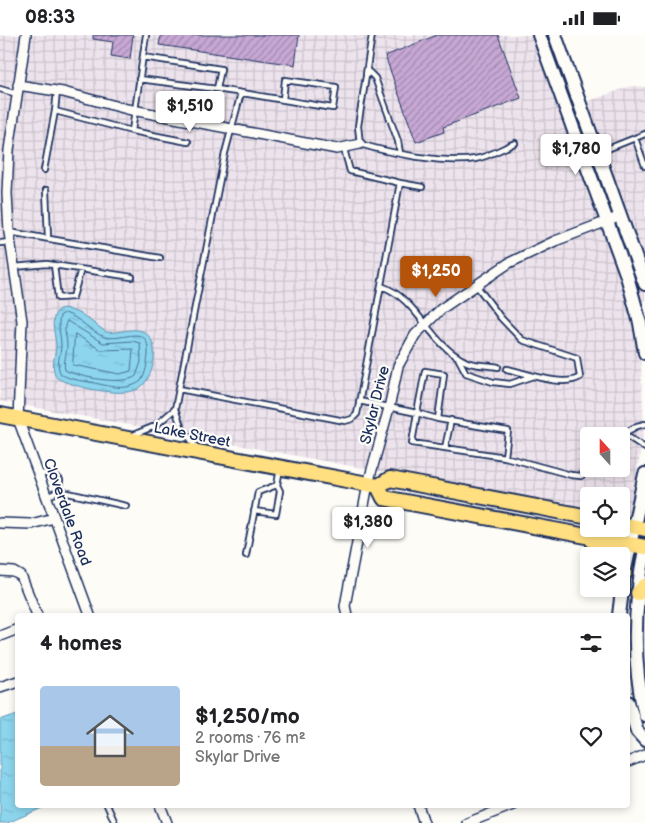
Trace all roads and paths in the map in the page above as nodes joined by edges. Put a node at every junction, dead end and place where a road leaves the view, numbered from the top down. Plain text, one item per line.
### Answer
1 (26, 35) edge
2 (146, 35) edge
3 (372, 35) edge
4 (539, 35) edge
5 (555, 35) edge
6 (143, 57) junction
7 (366, 76) junction
8 (139, 79) junction
9 (0, 89) edge
10 (18, 89) junction
11 (217, 89) junction
12 (57, 91) junction
13 (241, 93) junction
14 (283, 100) junction
15 (135, 110) junction
16 (55, 111) junction
17 (232, 129) junction
18 (132, 131) junction
19 (645, 134) edge
20 (635, 138) junction
21 (188, 142) dead end
22 (515, 143) dead end
23 (360, 144) junction
24 (344, 149) junction
25 (400, 153) junction
26 (598, 153) junction
27 (645, 166) edge
28 (44, 170) dead end
29 (400, 183) junction
30 (422, 187) dead end
31 (46, 190) dead end
32 (621, 216) junction
33 (606, 221) junction
34 (9, 232) junction
35 (48, 238) junction
36 (11, 242) junction
37 (0, 243) edge
38 (160, 258) dead end
39 (54, 265) junction
40 (14, 267) junction
41 (81, 269) junction
42 (132, 277) dead end
43 (476, 284) junction
44 (645, 284) edge
45 (381, 286) junction
46 (631, 290) junction
47 (424, 325) junction
48 (645, 353) edge
49 (457, 355) junction
50 (498, 367) dead end
51 (506, 369) dead end
52 (535, 376) junction
53 (179, 389) junction
54 (359, 401) junction
55 (389, 408) junction
56 (175, 409) junction
57 (417, 413) junction
58 (0, 415) edge
59 (18, 419) junction
60 (438, 419) junction
61 (451, 420) junction
62 (645, 424) edge
63 (476, 425) junction
64 (485, 426) junction
65 (495, 428) junction
66 (630, 430) edge
67 (475, 431) dead end
68 (484, 433) dead end
69 (494, 435) dead end
70 (124, 439) junction
71 (630, 440) edge
72 (462, 443) dead end
73 (472, 445) dead end
74 (481, 446) dead end
75 (445, 448) junction
76 (492, 448) dead end
77 (645, 448) edge
78 (460, 450) junction
79 (471, 452) junction
80 (200, 453) junction
81 (480, 453) junction
82 (491, 455) junction
83 (505, 457) junction
84 (280, 468) junction
85 (38, 474) junction
86 (645, 474) edge
87 (580, 476) edge
88 (277, 485) junction
89 (373, 485) junction
90 (59, 491) junction
91 (46, 497) junction
92 (126, 506) dead end
93 (254, 511) junction
94 (580, 515) edge
95 (54, 518) junction
96 (0, 522) edge
97 (634, 527) edge
98 (573, 532) junction
99 (631, 544) junction
100 (605, 547) edge
101 (630, 548) edge
102 (645, 548) edge
103 (246, 555) dead end
104 (0, 571) edge
105 (641, 589) edge
106 (621, 597) edge
107 (36, 613) edge
108 (89, 613) edge
109 (346, 613) edge
110 (619, 613) edge
111 (15, 630) edge
112 (0, 636) edge
113 (640, 674) edge
114 (15, 682) edge
115 (0, 687) edge
116 (643, 697) edge
117 (630, 709) edge
118 (645, 715) edge
119 (645, 740) edge
120 (645, 755) edge
121 (630, 761) edge
122 (108, 808) edge
123 (161, 808) edge
124 (419, 808) edge
125 (505, 808) edge
126 (114, 823) edge
127 (167, 823) edge
128 (424, 823) edge
129 (467, 823) edge

1 - 10 street
2 - 6 lane
3 - 7 lane
4 - 33 main road
5 - 26 main road
6 - 8 lane
6 - 11 lane
7 - 23 lane
7 - 25 lane
8 - 11 lane
8 - 15 lane
9 - 10 lane
10 - 12 street
10 - 34 street
11 - 13 lane
12 - 15 street
12 - 16 lane
13 - 14 lane
13 - 17 lane
14 - 14 lane
15 - 17 street
15 - 18 lane
16 - 18 lane
16 - 28 lane
17 - 24 street
17 - 53 lane
18 - 21 lane
19 - 20 lane
20 - 26 lane
20 - 27 lane
22 - 25 lane
23 - 24 street
23 - 25 lane
24 - 29 lane
26 - 32 main road
29 - 30 lane
29 - 45 lane
31 - 35 lane
32 - 33 street, Skylar Drive
32 - 44 main road
33 - 43 street, Skylar Drive
33 - 46 main road
34 - 35 lane
34 - 36 street
35 - 38 lane
36 - 37 lane
36 - 40 street
39 - 40 lane
39 - 41 lane
39 - 41 lane
40 - 59 street
41 - 42 lane
43 - 47 street, Skylar Drive
43 - 52 lane
44 - 46 lane
45 - 47 lane
45 - 54 lane
46 - 48 main road
47 - 49 lane
47 - 55 street, Skylar Drive
49 - 50 lane
49 - 52 lane
51 - 52 lane
53 - 54 lane
53 - 56 lane
54 - 55 lane
55 - 57 lane
55 - 89 street, Skylar Drive
56 - 70 lane
56 - 80 lane
57 - 60 lane
57 - 60 lane
57 - 75 lane
58 - 59 main road, Lake Street
59 - 70 main road, Lake Street
59 - 85 street, Cloverdale Road
60 - 61 lane
61 - 63 lane
61 - 75 lane
62 - 66 lane
63 - 64 lane
63 - 67 lane
64 - 65 lane
64 - 68 lane
65 - 69 lane
65 - 83 lane
70 - 80 main road, Lake Street
71 - 77 lane
72 - 78 lane
73 - 79 lane
74 - 81 lane
75 - 78 lane
76 - 82 lane
78 - 79 lane
79 - 81 lane
80 - 84 main road, Lake Street
81 - 82 lane
82 - 83 lane
83 - 87 lane
84 - 88 lane
84 - 89 main road, Lake Street
85 - 90 lane
85 - 91 street, Cloverdale Road
86 - 97 main road
88 - 93 lane
88 - 93 lane
89 - 94 main road, Lake Street
89 - 98 main road, Lake Street
89 - 109 street, Skylar Drive
90 - 91 lane
90 - 92 lane
91 - 95 street, Cloverdale Road
93 - 103 lane
95 - 96 street
95 - 108 street, Cloverdale Road
97 - 99 main road
98 - 99 main road, Lake Street
98 - 100 main road
99 - 101 main road
99 - 102 main road, Lake Street
102 - 105 main road
104 - 107 street
105 - 113 main road
106 - 110 main road
111 - 112 street
113 - 116 main road
114 - 115 street
116 - 118 main road
117 - 119 main road
120 - 121 street
122 - 126 lane
123 - 127 street
124 - 128 street
125 - 129 street

